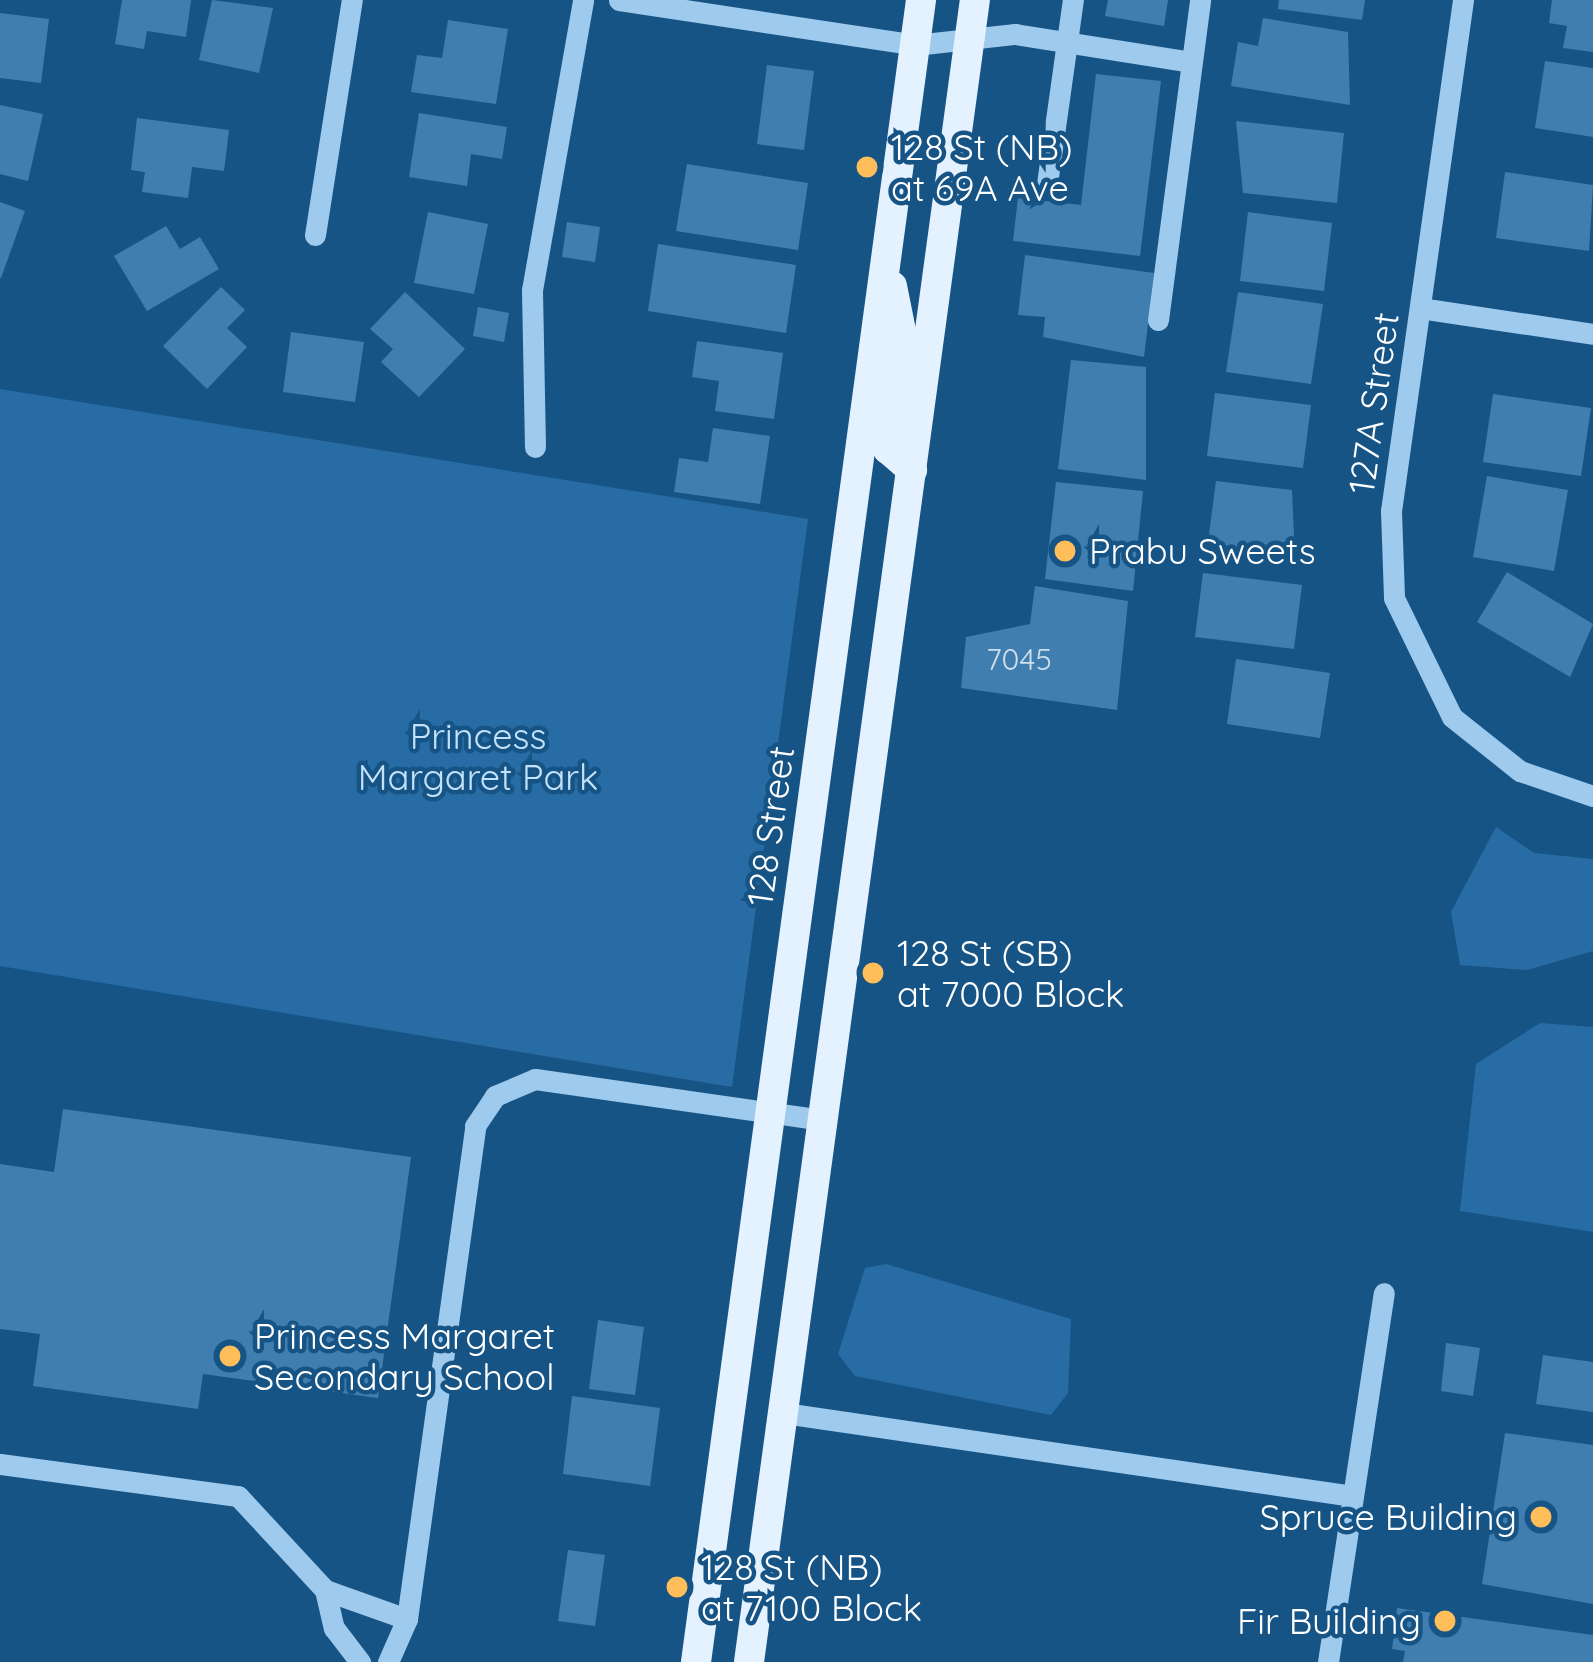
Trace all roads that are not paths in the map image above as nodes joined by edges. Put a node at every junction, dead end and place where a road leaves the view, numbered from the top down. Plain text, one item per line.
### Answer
1 (352, 0) edge
2 (583, 0) edge
3 (619, 0) edge
4 (922, 0) edge
5 (975, 0) edge
6 (1073, 0) edge
7 (1200, 0) edge
8 (1463, 0) edge
9 (970, 36) junction
10 (1068, 44) junction
11 (915, 45) junction
12 (1191, 62) junction
13 (1047, 184) dead end
14 (315, 235) dead end
15 (887, 262) junction
16 (1420, 308) junction
17 (1159, 320) dead end
18 (1593, 334) edge
19 (535, 448) dead end
20 (912, 470) junction
21 (1593, 796) edge
22 (770, 1112) junction
23 (823, 1120) junction
24 (1384, 1294) dead end
25 (784, 1413) junction
26 (0, 1464) edge
27 (1353, 1496) junction
28 (325, 1590) junction
29 (407, 1618) junction
30 (360, 1662) edge
31 (388, 1662) edge
32 (696, 1662) edge
33 (749, 1662) edge
34 (1328, 1662) edge

1 - 14 street
2 - 19 street
3 - 11 street
4 - 11 main road, 128 Street
5 - 9 main road
6 - 10 street
7 - 12 street
8 - 16 street, 127A Street
9 - 10 street
9 - 11 street
9 - 20 main road
10 - 12 street
10 - 13 street
11 - 15 main road, 128 Street
12 - 17 street
15 - 20 main road
15 - 22 main road, 128 Street
16 - 18 street
16 - 21 street, 127A Street
20 - 23 main road
22 - 23 street
22 - 29 street
22 - 32 main road, 128 Street
23 - 25 main road
24 - 27 street
25 - 27 street
25 - 33 main road
26 - 28 street
27 - 34 street
28 - 29 street
28 - 30 street
29 - 31 street

